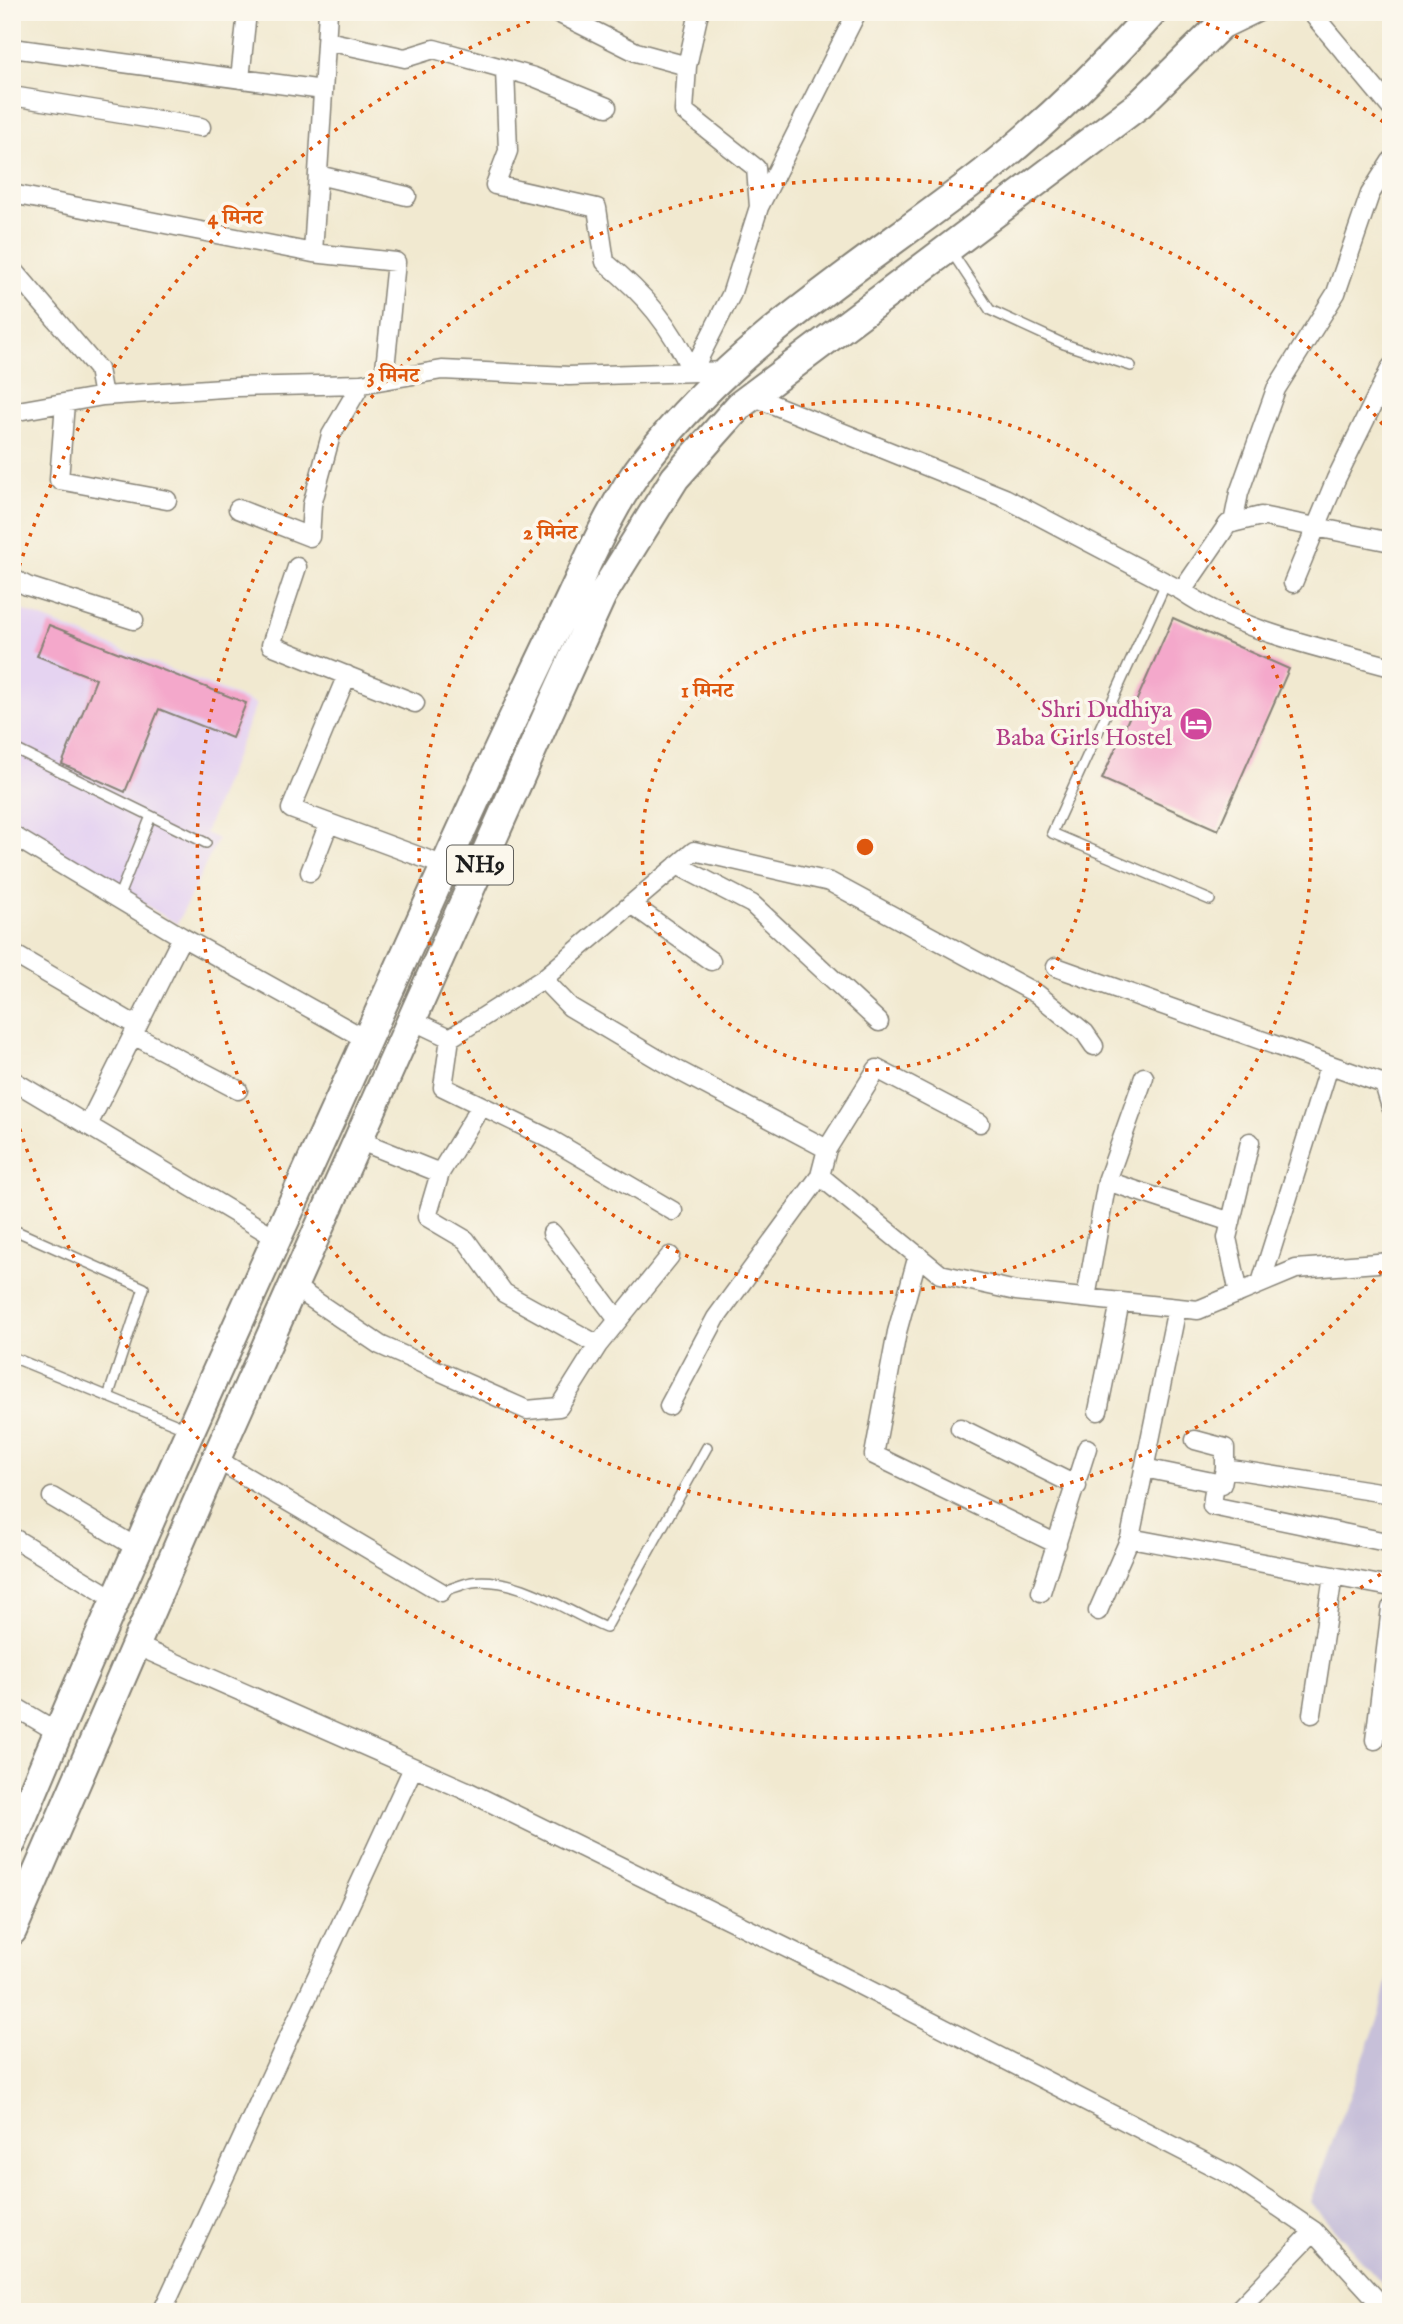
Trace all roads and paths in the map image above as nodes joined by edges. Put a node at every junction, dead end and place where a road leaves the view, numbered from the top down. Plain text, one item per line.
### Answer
1 (247, 12) edge
2 (328, 12) edge
3 (556, 12) edge
4 (699, 12) edge
5 (857, 12) edge
6 (1153, 12) edge
7 (1259, 12) edge
8 (1311, 12) edge
9 (1225, 22) edge
10 (327, 41) junction
11 (12, 48) edge
12 (687, 66) junction
13 (505, 69) junction
14 (240, 79) junction
15 (323, 90) junction
16 (12, 96) edge
17 (607, 107) dead end
18 (1391, 108) edge
19 (201, 127) dead end
20 (1391, 161) edge
21 (318, 175) junction
22 (12, 194) edge
23 (407, 196) dead end
24 (759, 208) junction
25 (948, 247) junction
26 (313, 253) junction
27 (12, 268) edge
28 (1131, 366) dead end
29 (1391, 367) edge
30 (729, 371) junction
31 (692, 372) junction
32 (384, 378) junction
33 (361, 384) junction
34 (103, 396) junction
35 (752, 396) junction
36 (65, 403) junction
37 (12, 412) edge
38 (167, 500) dead end
39 (238, 509) dead end
40 (1233, 523) junction
41 (1315, 527) junction
42 (1391, 542) edge
43 (297, 567) dead end
44 (12, 578) edge
45 (1293, 583) dead end
46 (1174, 587) junction
47 (134, 620) dead end
48 (1391, 667) edge
49 (347, 675) junction
50 (415, 703) dead end
51 (13, 748) edge
52 (151, 816) junction
53 (329, 823) junction
54 (12, 835) edge
55 (206, 843) dead end
56 (677, 865) junction
57 (445, 866) junction
58 (310, 872) dead end
59 (118, 898) junction
60 (1210, 900) dead end
61 (631, 904) junction
62 (182, 937) junction
63 (12, 953) edge
64 (711, 961) dead end
65 (1056, 967) dead end
66 (543, 979) junction
67 (410, 1019) junction
68 (879, 1022) dead end
69 (135, 1031) junction
70 (450, 1038) junction
71 (367, 1040) junction
72 (1094, 1046) dead end
73 (1329, 1066) junction
74 (1144, 1077) dead end
75 (12, 1080) edge
76 (1388, 1083) edge
77 (238, 1090) dead end
78 (481, 1106) junction
79 (1391, 1107) edge
80 (980, 1123) dead end
81 (88, 1125) junction
82 (358, 1140) junction
83 (1250, 1142) dead end
84 (827, 1149) junction
85 (440, 1173) junction
86 (820, 1176) junction
87 (1107, 1181) junction
88 (673, 1211) dead end
89 (1231, 1222) junction
90 (12, 1228) edge
91 (552, 1233) dead end
92 (278, 1239) junction
93 (918, 1255) junction
94 (670, 1256) dead end
95 (1391, 1262) edge
96 (1261, 1283) junction
97 (293, 1286) junction
98 (1239, 1293) junction
99 (1086, 1298) junction
100 (1120, 1303) junction
101 (1177, 1308) junction
102 (618, 1320) junction
103 (598, 1345) junction
104 (12, 1357) edge
105 (108, 1397) junction
106 (669, 1406) dead end
107 (1098, 1410) dead end
108 (960, 1428) dead end
109 (192, 1431) junction
110 (1195, 1440) dead end
111 (707, 1447) dead end
112 (1087, 1448) dead end
113 (216, 1459) junction
114 (1144, 1468) junction
115 (1220, 1475) junction
116 (1077, 1486) junction
117 (1391, 1494) edge
118 (52, 1497) dead end
119 (12, 1537) edge
120 (1130, 1538) junction
121 (1391, 1543) edge
122 (1057, 1544) junction
123 (139, 1549) junction
124 (1333, 1576) junction
125 (1391, 1587) edge
126 (441, 1592) joint
127 (1041, 1592) dead end
128 (116, 1600) junction
129 (1098, 1611) dead end
130 (1390, 1613) edge
131 (135, 1645) junction
132 (12, 1705) edge
133 (1312, 1714) dead end
134 (59, 1733) junction
135 (1375, 1740) dead end
136 (413, 1768) junction
137 (14, 1835) edge
138 (12, 1931) edge
139 (1314, 2231) junction
140 (162, 2312) edge
141 (1236, 2312) edge
142 (1388, 2312) edge

1 - 14 street
2 - 10 street
3 - 12 street
4 - 12 street
5 - 24 street
6 - 30 highway, NH9
7 - 9 street
8 - 18 street
9 - 25 highway, NH9
10 - 13 street
10 - 15 street
11 - 14 street
12 - 24 street
13 - 17 street
13 - 31 street
14 - 15 street
15 - 21 street
16 - 19 street
20 - 40 street
21 - 23 street
21 - 26 street
22 - 26 street
24 - 31 street
25 - 28 lane
25 - 35 highway, NH9
26 - 32 street
27 - 34 street
29 - 41 street
30 - 31 street
30 - 57 highway, NH9
31 - 32 street
32 - 33 street
33 - 34 street
33 - 39 street
34 - 36 street
35 - 46 street
35 - 67 highway, NH9
36 - 37 street
36 - 38 street
40 - 41 street
40 - 46 street
41 - 42 street
41 - 45 street
43 - 49 street
44 - 47 street
46 - 48 street
46 - 60 lane
49 - 50 street
49 - 53 street
51 - 52 lane
52 - 55 lane
52 - 59 lane
53 - 57 street
53 - 58 street
54 - 59 street
56 - 61 street
56 - 68 street
56 - 72 street
57 - 71 highway, NH9
59 - 62 street
61 - 64 street
61 - 66 street
62 - 69 street
62 - 71 street
63 - 69 street
65 - 73 street
66 - 70 street
66 - 84 street
67 - 70 street
67 - 82 highway, NH9
69 - 77 street
69 - 81 street
70 - 78 street
71 - 92 highway, NH9
73 - 76 street
73 - 96 street
74 - 87 street
75 - 81 street
76 - 79 street
78 - 85 street
78 - 88 street
80 - 84 street
81 - 92 street
82 - 85 street
82 - 97 highway, NH9
83 - 89 street
84 - 86 street
85 - 103 street
86 - 93 street
86 - 106 street
87 - 89 street
87 - 99 street
89 - 98 street
90 - 105 lane
91 - 102 street
92 - 109 highway, NH9
93 - 99 street
93 - 122 street
94 - 102 street
95 - 96 street
96 - 98 street
97 - 103 street
97 - 113 highway, NH9
98 - 101 street
99 - 100 street
100 - 101 street
100 - 107 street
101 - 114 street
102 - 103 street
104 - 105 lane
105 - 109 lane
108 - 116 street
109 - 123 highway, NH9
110 - 115 street
111 - 126 lane
112 - 116 street
113 - 126 street
113 - 131 highway, NH9
114 - 115 street
114 - 120 street
115 - 117 street
115 - 121 street
116 - 122 street
118 - 123 street
119 - 128 street
120 - 124 street
120 - 129 street
122 - 127 street
123 - 128 highway, NH9
124 - 125 street
124 - 133 street
128 - 134 highway, NH9
130 - 135 street
131 - 136 street
131 - 138 highway, NH9
132 - 134 street
134 - 137 highway, NH9
136 - 139 street
136 - 140 street
139 - 141 street
139 - 142 street

